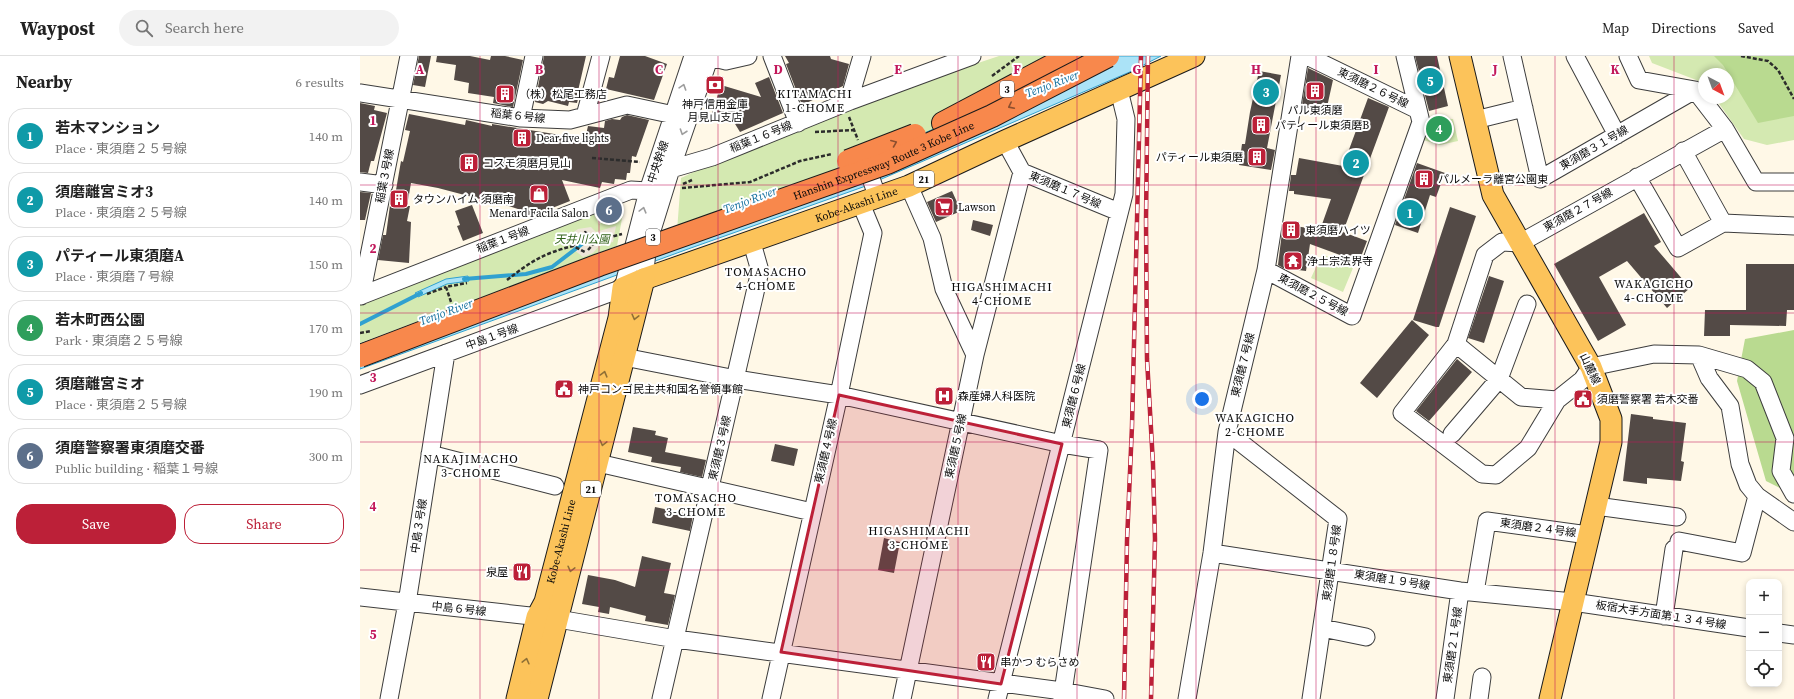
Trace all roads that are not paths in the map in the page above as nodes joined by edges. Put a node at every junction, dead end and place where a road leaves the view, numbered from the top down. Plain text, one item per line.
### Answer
1 (409, 56) edge
2 (534, 56) edge
3 (601, 56) edge
4 (704, 56) edge
5 (748, 56) edge
6 (772, 56) edge
7 (862, 56) edge
8 (972, 56) edge
9 (1045, 56) edge
10 (1070, 56) edge
11 (1108, 56) edge
12 (1194, 56) edge
13 (1300, 56) edge
14 (1307, 56) edge
15 (1405, 56) edge
16 (1460, 56) edge
17 (1512, 56) edge
18 (1575, 56) edge
19 (1628, 56) edge
20 (940, 61) edge
21 (1119, 90) junction
22 (1695, 90) junction
23 (360, 93) edge
24 (401, 99) junction
25 (848, 106) junction
26 (1524, 108) junction
27 (1418, 110) junction
28 (674, 115) junction
29 (585, 116) junction
30 (521, 118) junction
31 (1475, 120) junction
32 (798, 123) junction
33 (943, 123) junction
34 (1724, 129) junction
35 (1617, 135) junction
36 (1005, 141) junction
37 (1683, 151) junction
38 (864, 158) road end
39 (670, 169) junction
40 (1022, 172) junction
41 (1637, 177) junction
42 (360, 182) edge
43 (1794, 182) edge
44 (384, 185) junction
45 (909, 186) junction
46 (648, 191) junction
47 (868, 197) junction
48 (1119, 212) junction
49 (1723, 224) junction
50 (1794, 226) edge
51 (752, 243) junction
52 (1520, 243) junction
53 (640, 245) junction
54 (1266, 270) junction
55 (631, 278) junction
56 (361, 296) edge
57 (1526, 304) dead end
58 (360, 344) edge
59 (1456, 344) junction
60 (446, 353) junction
61 (975, 355) junction
62 (1699, 355) junction
63 (360, 356) edge
64 (624, 357) junction
65 (1591, 367) junction
66 (736, 379) junction
67 (1500, 379) junction
68 (360, 385) edge
69 (839, 395) junction
70 (1557, 400) junction
71 (961, 422) junction
72 (1227, 432) junction
73 (1452, 434) dead end
74 (1062, 444) junction
75 (430, 454) junction
76 (598, 463) junction
77 (555, 486) dead end
78 (711, 490) junction
79 (1794, 494) edge
80 (1757, 496) junction
81 (1596, 506) junction
82 (812, 512) junction
83 (1677, 517) dead end
84 (1794, 522) edge
85 (1588, 535) junction
86 (1212, 553) junction
87 (1332, 571) junction
88 (1468, 591) junction
89 (360, 597) edge
90 (1573, 602) junction
91 (407, 603) junction
92 (1664, 616) junction
93 (537, 617) junction
94 (558, 620) junction
95 (1322, 628) junction
96 (1746, 628) edge
97 (1782, 633) edge
98 (1794, 635) edge
99 (1366, 637) dead end
100 (676, 639) junction
101 (781, 652) junction
102 (908, 670) junction
103 (1482, 677) dead end
104 (999, 692) edge
105 (1062, 695) edge
106 (1105, 698) edge
107 (389, 699) edge
108 (517, 699) edge
109 (537, 699) edge
110 (661, 699) edge
111 (771, 699) edge
112 (902, 699) edge
113 (1187, 699) edge
114 (1311, 699) edge
115 (1445, 699) edge
116 (1479, 699) edge
117 (1550, 699) edge

1 - 24 street, 稲葉３号線
2 - 30 street
3 - 29 street
4 - 5 street
28 -> 4 street, 中央幹線
4 -> 39 street, 中央幹線
6 - 32 street
7 - 25 street
8 - 20 street, 稲葉１６号線
9 - 33 highway
10 - 33 highway, Hanshin Expressway Route 3 Kobe Line / 3
11 -> 63 highway, Hanshin Expressway Route 3 Kobe Line / 3, bridge
12 - 21 main road, Kobe-Akashi Line / 21
13 - 54 street, 東須磨７号線
14 - 27 street, 東須磨２６号線
15 - 27 street, 東須磨２５号線
16 - 31 main road, 山麓線
17 - 26 street, 東須磨３１号線
18 - 35 street
19 - 22 street
20 - 25 street, 稲葉１６号線
21 - 36 main road, Kobe-Akashi Line / 21
21 - 48 street, 東須磨６号線
22 - 34 street
22 - 35 street, 東須磨３１号線
23 - 24 street, 稲葉６号線
24 - 30 street, 稲葉６号線
24 - 44 street, 稲葉３号線
25 - 32 street, 稲葉１６号線
26 - 31 street
26 - 35 street, 東須磨３１号線
27 - 54 street, 東須磨２５号線
28 - 29 street, 稲葉６号線
28 - 46 street, 中央幹線
29 - 30 street, 稲葉６号線
31 - 52 main road, 山麓線
32 - 39 street, 稲葉１６号線
58 -> 33 highway, Hanshin Expressway Route 3 Kobe Line / 3, bridge
34 - 37 street, 東須磨２７号線
34 - 43 street
36 - 40 street, 東須磨１７号線
36 - 45 main road, Kobe-Akashi Line / 21
37 - 41 street, 東須磨２７号線
37 - 49 street
38 - 47 street, 東須磨４号線
39 - 53 street, 中央幹線
40 - 48 street, 東須磨１７号線
40 - 61 street, 東須磨５号線
41 - 49 street
41 - 52 street, 東須磨２７号線
42 - 44 street
44 - 56 street, 稲葉３号線
45 - 47 main road, Kobe-Akashi Line / 21
45 - 61 street
53 -> 46 street, 中央幹線
46 - 56 street, 稲葉１号線
47 - 51 main road, Kobe-Akashi Line / 21
47 - 69 street, 東須磨４号線
48 - 74 street, 東須磨６号線
49 - 50 street
51 - 55 main road, Kobe-Akashi Line / 21
51 - 66 street, 東須磨３号線
52 - 59 street
52 - 65 main road, 山麓線
53 - 55 street
54 - 72 street, 東須磨７号線
55 - 60 street, 中島１号線
55 -> 64 main road, Kobe-Akashi Line / 21
93 -> 55 main road, Kobe-Akashi Line / 21
57 - 67 street
59 - 67 street
59 - 70 street
60 - 68 street, 中島１号線
60 - 75 street, 中島３号線
61 - 71 street, 東須磨５号線
62 - 65 street
62 - 79 street
62 - 80 street
64 - 66 street
64 -> 76 main road, Kobe-Akashi Line / 21
65 - 70 street
65 - 81 main road, 山麓線
66 - 69 street
66 - 78 street, 東須磨３号線
67 - 70 street
67 - 73 street
69 - 71 street
69 - 82 street, 東須磨４号線
71 - 74 street
71 - 102 street, 東須磨５号線
72 - 86 street, 東須磨７号線
72 - 87 street, 東須磨１８号線
74 - 104 street, 東須磨６号線
74 - 105 street
75 - 77 street
75 - 91 street, 中島３号線
76 - 78 street
76 -> 94 main road, Kobe-Akashi Line / 21
78 - 82 street
78 - 100 street, 東須磨３号線
80 - 84 street
80 - 92 street
81 - 83 street
81 - 85 main road, 山麓線
82 - 101 street, 東須磨４号線
85 - 88 street, 東須磨２４号線
85 - 90 main road, 山麓線
86 - 87 street, 東須磨１９号線
86 - 113 street, 東須磨７号線
87 - 88 street, 東須磨１９号線
87 - 95 street, 東須磨１８号線
88 - 90 street, 東須磨１９号線
88 - 115 street, 東須磨２１号線
89 - 91 street, 中島６号線
90 - 92 street, 板宿大手方面第１３４号線
90 - 117 main road, 山麓線
91 - 93 street, 中島６号線
91 - 107 street, 中島３号線
92 - 96 street, 板宿大手方面第１３４号線
93 - 94 street, 中島６号線
108 -> 93 main road, Kobe-Akashi Line / 21
94 - 100 street, 中島６号線
94 - 109 main road, Kobe-Akashi Line / 21
95 - 99 street
95 - 114 street, 東須磨１８号線
97 - 98 street
100 - 101 street, 中島６号線
100 - 110 street, 東須磨３号線
101 - 102 street, 中島６号線
101 - 111 street, 東須磨４号線
102 - 104 street, 中島６号線
102 - 112 street, 東須磨５号線
103 - 116 street
104 - 105 street, 中島６号線
105 - 106 street, 中島６号線

